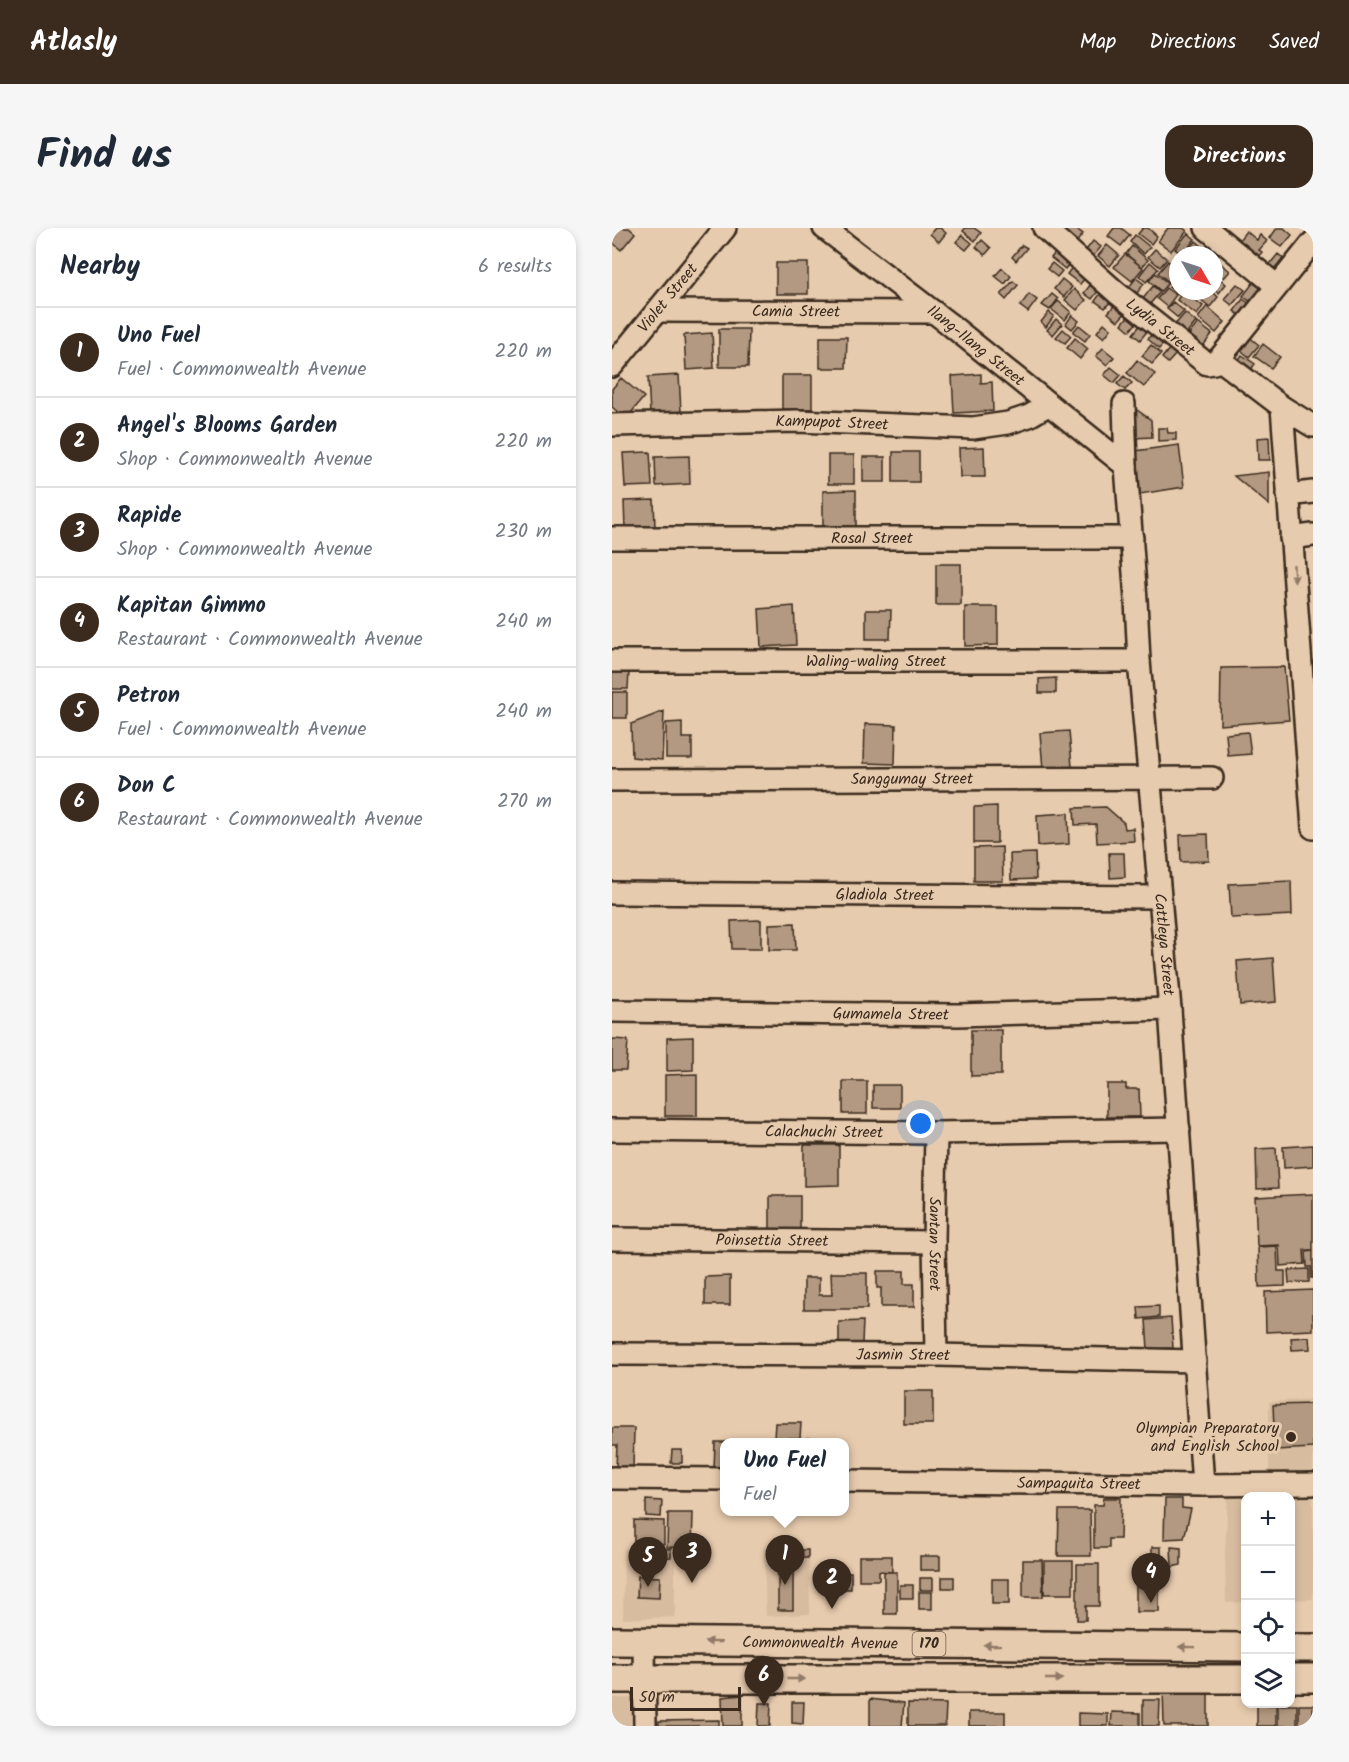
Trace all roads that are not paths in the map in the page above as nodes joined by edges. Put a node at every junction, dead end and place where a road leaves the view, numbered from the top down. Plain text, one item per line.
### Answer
1 (725, 228) edge
2 (824, 228) edge
3 (1044, 228) edge
4 (1206, 228) edge
5 (1313, 242) edge
6 (1277, 286) junction
7 (658, 311) junction
8 (934, 312) junction
9 (1219, 359) junction
10 (612, 366) edge
11 (1124, 404) dead end
12 (1048, 405) junction
13 (1282, 406) junction
14 (612, 425) edge
15 (1313, 427) edge
16 (1283, 430) junction
17 (1125, 466) junction
18 (1313, 492) edge
19 (1288, 495) junction
20 (1313, 536) edge
21 (612, 538) edge
22 (1132, 538) junction
23 (1291, 538) junction
24 (612, 661) edge
25 (1139, 661) junction
26 (1212, 778) dead end
27 (1149, 779) junction
28 (612, 780) edge
29 (1313, 828) edge
30 (612, 893) edge
31 (1159, 897) junction
32 (1170, 1009) junction
33 (612, 1011) edge
34 (1179, 1129) junction
35 (612, 1130) edge
36 (936, 1133) junction
37 (612, 1239) edge
38 (934, 1242) junction
39 (612, 1354) edge
40 (936, 1355) junction
41 (1195, 1361) junction
42 (612, 1478) edge
43 (720, 1479) edge
44 (849, 1481) edge
45 (1313, 1484) edge
46 (1203, 1485) junction
47 (612, 1641) edge
48 (644, 1642) junction
49 (1241, 1647) edge
50 (1295, 1648) edge
51 (1313, 1648) edge
52 (1241, 1678) edge
53 (1295, 1678) edge
54 (1313, 1678) edge
55 (612, 1679) edge
56 (645, 1679) junction
57 (645, 1726) edge

1 - 7 street, Violet Street
2 - 8 street, Ilang-Ilang Street
3 - 9 street, Lydia Street
4 - 6 street
5 - 6 street
6 - 9 street
7 - 8 street, Camia Street
7 - 10 street, Violet Street
8 - 12 street, Ilang-Ilang Street
9 - 13 street, Lydia Street
11 - 17 street, Cattleya Street
12 - 14 street, Kampupot Street
12 - 17 street, Ilang-Ilang Street
13 - 15 street, Lydia Street
13 - 16 street
15 - 16 street
16 - 19 street
17 - 22 street, Cattleya Street
18 - 19 street
19 - 23 street
20 - 23 street
21 - 22 street, Rosal Street
22 - 25 street, Cattleya Street
23 -> 29 street
24 - 25 street, Waling-waling Street
25 - 27 street, Cattleya Street
26 - 27 street, Sanggumay Street
27 - 28 street, Sanggumay Street
27 - 31 street, Cattleya Street
30 - 31 street, Gladiola Street
31 - 32 street, Cattleya Street
32 - 33 street, Gumamela Street
32 - 34 street, Cattleya Street
34 - 36 street, Calachuchi Street
34 - 41 street, Cattleya Street
35 - 36 street, Calachuchi Street
36 - 38 street, Santan Street
37 - 38 street, Poinsettia Street
38 - 40 street, Santan Street
39 - 40 street, Jasmin Street
40 - 41 street, Jasmin Street
41 - 46 street, Cattleya Street
42 - 43 street
44 - 46 street, Sampaguita Street
45 - 46 street, Sampaguita Street
47 - 48 main road, Commonwealth Avenue / 170
49 -> 48 main road, Commonwealth Avenue / 170
48 - 56 street
50 - 51 main road
56 -> 52 main road, 170
53 - 54 main road
55 - 56 main road, 170
56 - 57 street

